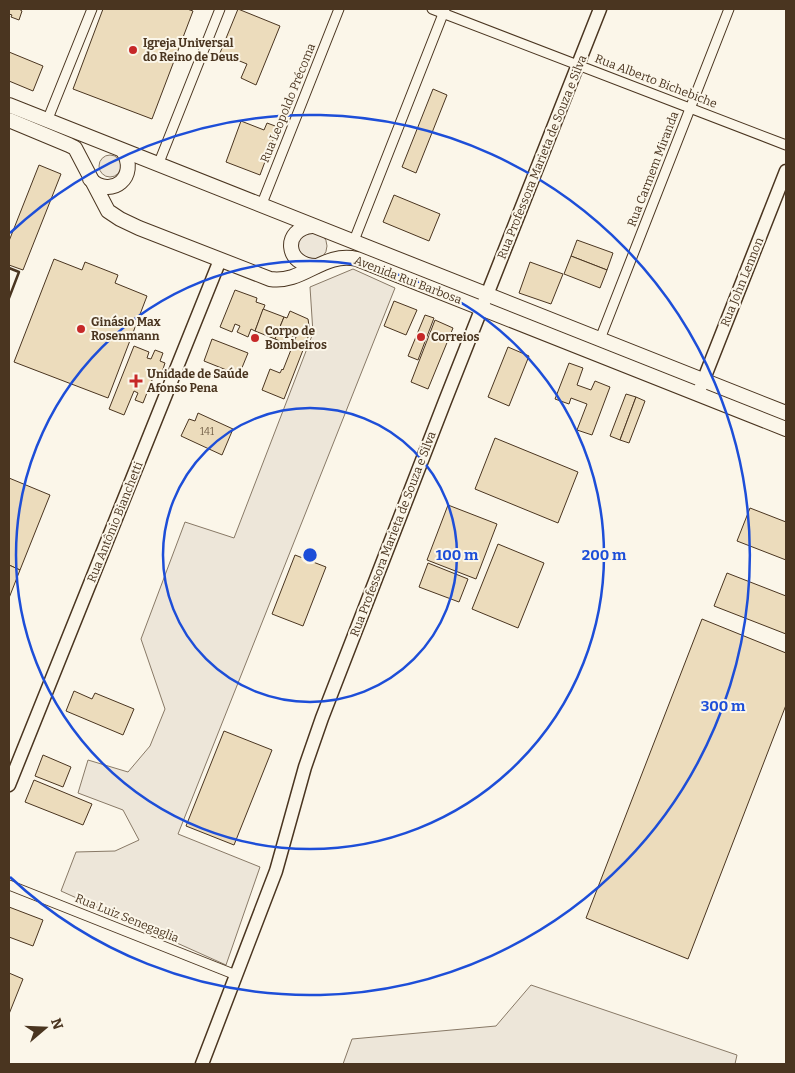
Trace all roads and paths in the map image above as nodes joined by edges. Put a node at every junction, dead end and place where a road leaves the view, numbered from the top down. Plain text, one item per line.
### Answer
1 (92, 9) edge
2 (220, 9) edge
3 (340, 9) edge
4 (432, 9) edge
5 (600, 9) edge
6 (729, 9) edge
7 (444, 11) edge
8 (578, 65) junction
9 (9, 105) edge
10 (690, 108) junction
11 (9, 120) edge
12 (47, 121) junction
13 (108, 144) junction
14 (786, 145) edge
15 (124, 151) junction
16 (158, 165) junction
17 (786, 171) edge
18 (88, 175) junction
19 (261, 206) junction
20 (317, 228) junction
21 (353, 243) junction
22 (220, 260) junction
23 (320, 264) junction
24 (487, 294) junction
25 (482, 308) junction
26 (600, 339) junction
27 (704, 380) junction
28 (698, 394) junction
29 (786, 413) edge
30 (786, 429) edge
31 (9, 785) edge
32 (9, 885) edge
33 (236, 975) junction
34 (202, 1064) edge

1 - 12 street
2 - 16 street
3 - 19 street, Rua Leopoldo Précoma
4 - 7 street, Rua Alberto Bichebiche
5 - 8 street, Rua Professora Marieta de Souza e Silva
6 - 10 street, Rua Carmem Miranda
7 - 8 street, Rua Alberto Bichebiche
7 - 21 street
8 - 10 street, Rua Alberto Bichebiche
8 - 24 street, Rua Professora Marieta de Souza e Silva
9 - 12 main road, Avenida Rui Barbosa
10 - 14 street, Rua Alberto Bichebiche
10 - 26 street, Rua Carmem Miranda
11 - 18 main road, Avenida Rui Barbosa
12 - 13 main road, Avenida Rui Barbosa
13 - 15 main road, Avenida Rui Barbosa
13 - 18 main road
15 - 16 main road, Avenida Rui Barbosa
15 - 18 main road
16 - 19 main road, Avenida Rui Barbosa
17 - 27 street, Rua John Lennon
18 - 22 main road, Avenida Rui Barbosa
19 - 20 main road, Avenida Rui Barbosa
20 - 21 main road, Avenida Rui Barbosa
20 - 23 main road
20 - 23 main road
21 - 24 main road, Avenida Rui Barbosa
22 - 23 main road, Avenida Rui Barbosa
22 - 31 street, Rua Antônio Bianchetti
23 - 25 main road, Avenida Rui Barbosa
24 - 25 street, Rua Professora Marieta de Souza e Silva
24 - 26 main road, Avenida Rui Barbosa
25 - 28 main road, Avenida Rui Barbosa
25 - 33 street, Rua Professora Marieta de Souza e Silva
26 - 27 main road, Avenida Rui Barbosa
27 - 28 street, Rua John Lennon
27 - 29 main road, Avenida Rui Barbosa
28 - 30 main road, Avenida Rui Barbosa
32 - 33 street, Rua Luiz Senegaglia
33 - 34 street, Rua Professora Marieta de Souza e Silva

